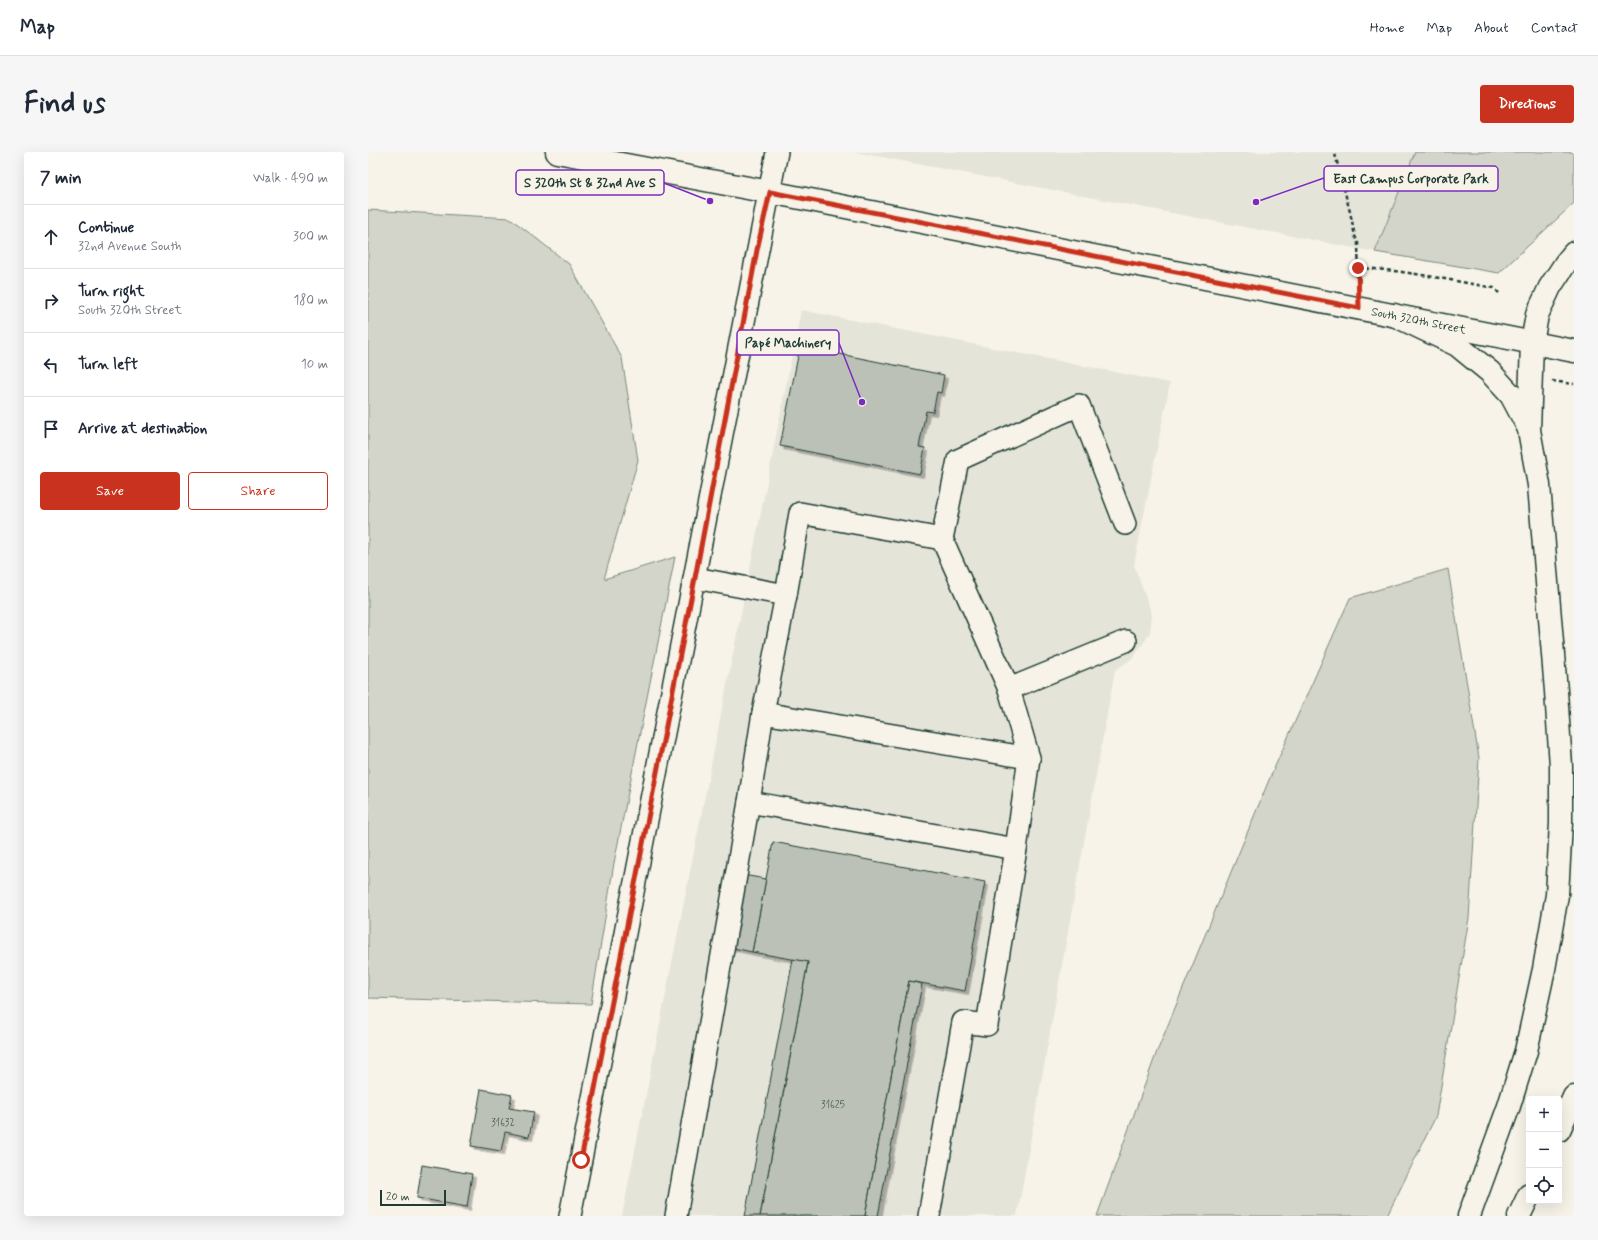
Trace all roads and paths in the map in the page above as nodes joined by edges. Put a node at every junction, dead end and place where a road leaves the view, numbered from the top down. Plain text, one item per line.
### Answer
1 (557, 152) edge
2 (777, 152) edge
3 (1335, 154) dead end
4 (770, 192) junction
5 (1574, 253) edge
6 (1358, 268) junction
7 (1498, 293) dead end
8 (1359, 308) junction
9 (1394, 315) junction
10 (1532, 343) junction
11 (1574, 351) edge
12 (1549, 380) dead end
13 (1574, 384) edge
14 (1529, 430) junction
15 (1125, 524) dead end
16 (942, 540) junction
17 (695, 578) junction
18 (786, 595) junction
19 (1126, 641) dead end
20 (1009, 689) junction
21 (763, 713) junction
22 (1030, 758) junction
23 (749, 802) junction
24 (1016, 849) junction
25 (1574, 1097) edge
26 (1562, 1123) edge
27 (1526, 1201) edge
28 (570, 1216) edge
29 (676, 1216) edge
30 (929, 1216) edge
31 (1469, 1216) edge
32 (1519, 1216) edge

1 - 4 main road, South 320th Street
2 - 4 street
3 - 6 path
4 - 8 main road, South 320th Street
4 - 17 street
5 - 10 main road
6 - 7 path
6 - 8 path
8 - 9 main road, South 320th Street
9 - 10 main road, South 320th Street
9 - 14 main road
10 - 11 main road, South 320th Street
10 - 14 main road
12 - 13 path
14 - 31 main road
15 - 16 street
16 - 18 street
16 - 20 street
17 - 18 street
17 - 28 street
18 - 21 street
19 - 20 street
20 - 22 street
21 - 22 street
21 - 23 street
22 - 24 street
23 - 24 street
23 - 29 street
24 - 30 street
25 - 26 main road
27 - 32 main road

